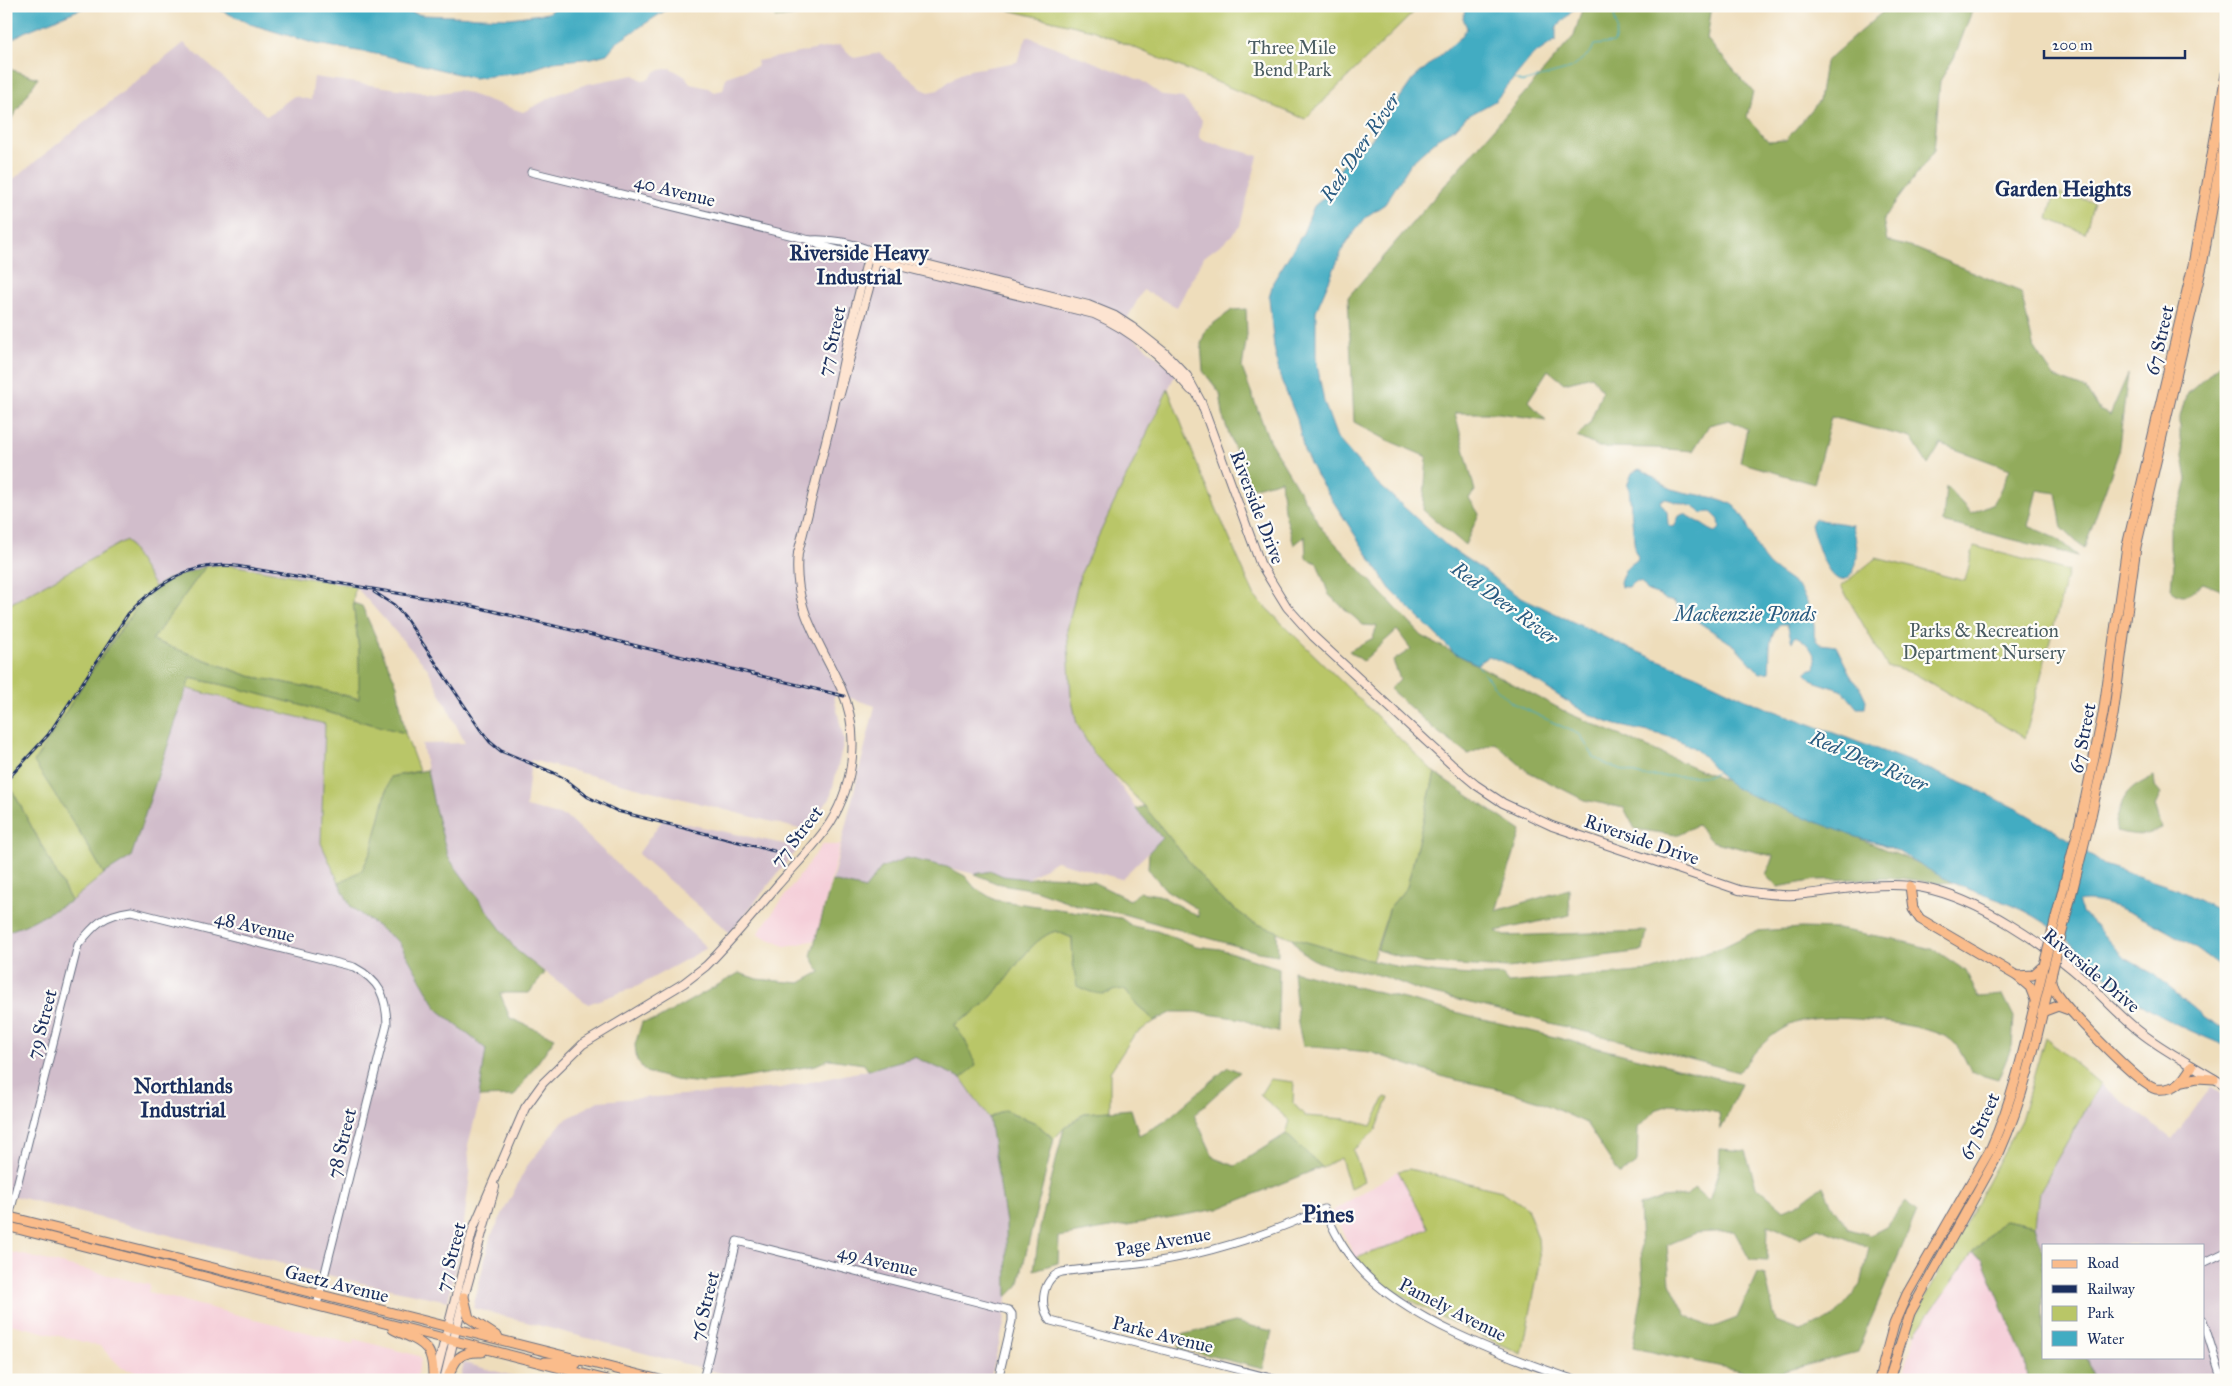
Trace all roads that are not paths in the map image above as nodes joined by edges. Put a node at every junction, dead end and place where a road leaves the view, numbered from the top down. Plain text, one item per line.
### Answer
1 (2226, 74) edge
2 (2226, 130) edge
3 (531, 172) dead end
4 (869, 254) junction
5 (878, 256) junction
6 (834, 410) junction
7 (1910, 886) junction
8 (114, 914) joint
9 (2044, 965) junction
10 (2017, 976) junction
11 (2051, 976) junction
12 (380, 989) joint
13 (2035, 1000) junction
14 (2071, 1011) junction
15 (2039, 1013) junction
16 (2192, 1066) junction
17 (2214, 1079) junction
18 (2183, 1080) junction
19 (2226, 1086) edge
20 (507, 1146) junction
21 (1324, 1209) joint
22 (7, 1220) edge
23 (736, 1241) joint
24 (2226, 1252) edge
25 (2204, 1263) edge
26 (464, 1297) junction
27 (318, 1300) junction
28 (378, 1321) junction
29 (1051, 1321) joint
30 (2204, 1323) edge
31 (450, 1334) junction
32 (509, 1343) junction
33 (503, 1354) junction
34 (578, 1360) junction
35 (535, 1362) junction
36 (434, 1380) edge
37 (446, 1380) edge
38 (607, 1380) edge
39 (660, 1380) edge
40 (703, 1380) edge
41 (998, 1380) edge
42 (1278, 1380) edge
43 (1575, 1380) edge
44 (1879, 1380) edge
45 (1888, 1380) edge
46 (2222, 1380) edge

1 - 9 main road, 67 Street, bridge
2 - 11 main road, 67 Street, bridge
3 - 4 street, 40 Avenue
4 - 5 main road, 40 Avenue
4 - 6 main road, 77 Street
5 - 6 main road, 77 Street
5 - 7 main road, Riverside Drive
6 - 20 main road, 77 Street
7 - 10 main road
7 - 16 main road, Riverside Drive
8 - 12 street, 48 Avenue
8 - 22 street, 79 Street
9 - 10 main road
9 - 13 main road, 67 Street
10 - 13 main road
11 - 14 main road
11 - 15 main road, 67 Street
12 - 27 street, 78 Street
13 - 15 main road, 67 Street
14 - 15 main road
14 - 18 main road
15 - 44 main road, 67 Street
15 - 45 main road, 67 Street
16 - 17 main road, Riverside Drive
16 - 18 main road
17 - 18 main road
17 - 19 main road, Riverside Drive
20 - 26 main road, 77 Street
20 - 31 main road, 77 Street
21 - 29 street, Page Avenue
21 - 43 street, Pamely Avenue
22 - 27 main road, Gaetz Avenue
23 - 40 street, 76 Street
23 - 41 street, 49 Avenue
24 - 25 street
26 - 31 main road, 77 Street
26 - 32 main road
27 - 28 main road, Gaetz Avenue
27 - 31 main road, Gaetz Avenue
28 - 31 main road, Gaetz Avenue
28 - 36 main road
29 - 42 street, Parke Avenue
30 - 46 street
31 - 32 main road, Gaetz Avenue
31 - 33 main road, Gaetz Avenue
31 - 36 main road, 77 Street
31 - 37 main road, 77 Street
32 - 34 main road, Gaetz Avenue
33 - 35 main road, Gaetz Avenue
33 - 37 main road
34 - 35 main road
34 - 39 main road, Gaetz Avenue
35 - 38 main road, Gaetz Avenue

